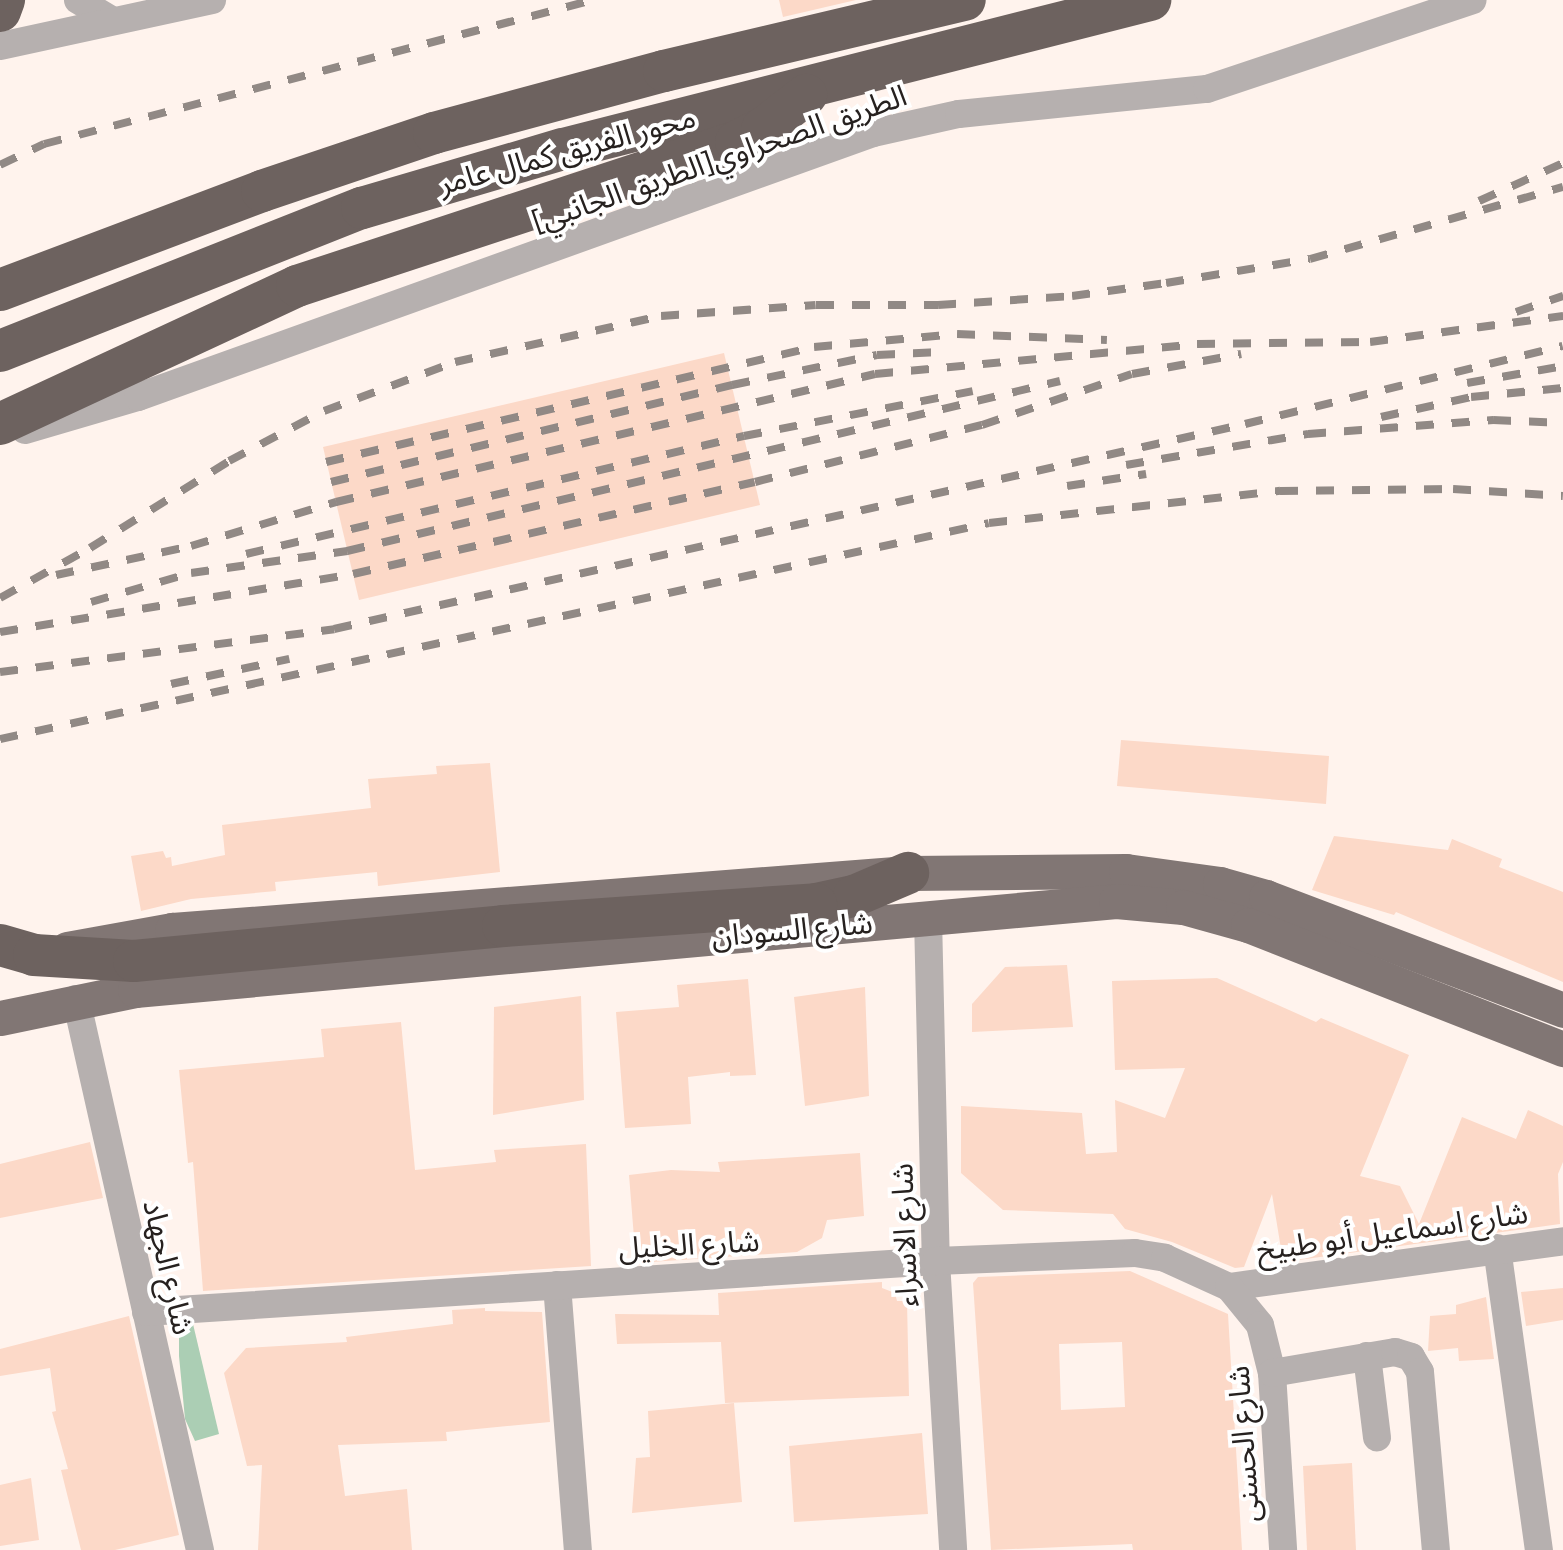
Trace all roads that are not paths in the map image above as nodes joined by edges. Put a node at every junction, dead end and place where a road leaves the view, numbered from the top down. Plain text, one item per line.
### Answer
1 (4, 0) edge
2 (78, 0) edge
3 (212, 0) edge
4 (964, 0) edge
5 (1150, 0) edge
6 (1473, 0) edge
7 (0, 11) edge
8 (112, 20) junction
9 (0, 46) edge
10 (822, 82) junction
11 (0, 290) edge
12 (0, 350) edge
13 (0, 424) edge
14 (0, 439) edge
15 (908, 873) junction
16 (928, 917) junction
17 (0, 945) edge
18 (0, 966) edge
19 (76, 999) junction
20 (1563, 1010) edge
21 (0, 1018) edge
22 (1563, 1049) edge
23 (1563, 1240) edge
24 (1497, 1248) junction
25 (936, 1261) junction
26 (558, 1285) junction
27 (1229, 1286) junction
28 (146, 1312) junction
29 (1367, 1356) junction
30 (1272, 1372) junction
31 (1377, 1437) dead end
32 (200, 1550) edge
33 (578, 1550) edge
34 (953, 1550) edge
35 (1283, 1550) edge
36 (1436, 1550) edge
37 (1540, 1550) edge

1 - 7 highway
2 - 8 street
3 - 8 street
4 - 11 highway, محور الفريق كمال عامر
5 - 10 highway, محور الفريق كمال عامر
6 - 14 street, الطريق الصحراوي[الطريق الجانبي]
8 - 9 street
10 - 12 highway, محور الفريق كمال عامر
10 - 13 highway
15 - 17 highway, bridge
15 - 18 main road, شارع السودان
15 - 20 main road, شارع السودان
16 - 19 main road, شارع السودان
16 - 22 main road, شارع السودان
16 - 25 street, شارع الاسراء
19 - 21 main road, شارع السودان
19 - 28 street, شارع الجهاد
23 - 24 street, شارع اسماعيل أبو طبيخ
24 - 27 street, شارع اسماعيل أبو طبيخ
24 - 37 street
25 - 26 street, شارع الخليل
25 - 27 street, شارع الخليل
25 - 34 street, شارع الاسراء
26 - 28 street, شارع الخليل
26 - 33 street
27 - 30 street, شارع الحسنى
28 - 32 street, شارع الجهاد
29 - 30 street
29 - 31 street
29 - 36 street
30 - 35 street, شارع الحسنى

